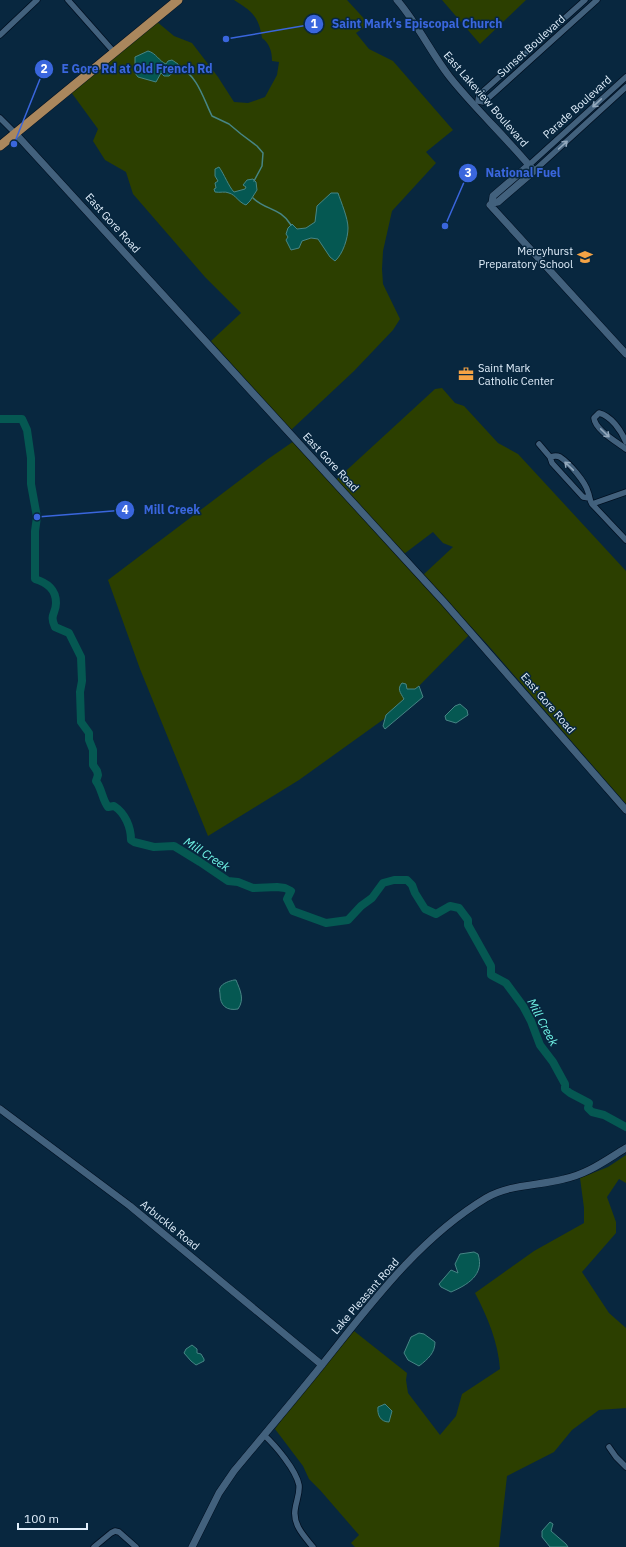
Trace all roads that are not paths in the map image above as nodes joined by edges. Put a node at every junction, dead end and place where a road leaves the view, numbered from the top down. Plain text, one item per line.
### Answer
1 (37, 0) edge
2 (68, 0) edge
3 (178, 0) edge
4 (397, 0) edge
5 (585, 0) edge
6 (597, 0) edge
7 (0, 35) edge
8 (114, 52) junction
9 (626, 77) edge
10 (626, 87) edge
11 (476, 103) junction
12 (0, 118) edge
13 (15, 133) junction
14 (0, 146) edge
15 (532, 168) junction
16 (626, 354) edge
17 (626, 442) edge
18 (539, 444) dead end
19 (626, 449) edge
20 (550, 457) junction
21 (626, 492) edge
22 (590, 501) junction
23 (626, 540) edge
24 (626, 810) edge
25 (0, 1109) edge
26 (626, 1148) edge
27 (322, 1366) junction
28 (264, 1435) junction
29 (609, 1447) dead end
30 (626, 1467) edge
31 (94, 1547) edge
32 (136, 1547) edge
33 (192, 1547) edge
34 (313, 1547) edge

1 - 7 street
2 - 8 street
3 - 8 main road
4 - 11 street, East Lakeview Boulevard
5 - 11 street, Sunset Boulevard
6 - 11 street, Sunset Boulevard
8 - 13 main road
9 -> 15 street, Parade Boulevard
15 -> 10 street, Parade Boulevard
11 - 15 street, East Lakeview Boulevard
12 - 13 street
13 - 14 main road
13 - 24 street, East Gore Road
15 - 16 street, Parade Boulevard
17 -> 19 street
18 - 20 street
20 - 22 street
22 -> 20 street
21 - 22 street
22 - 23 street
25 - 27 street, Arbuckle Road
26 - 27 street, Lake Pleasant Road
27 - 28 street, Lake Pleasant Road
28 - 33 street, Lake Pleasant Road
28 - 34 street
29 - 30 street
31 - 32 street

